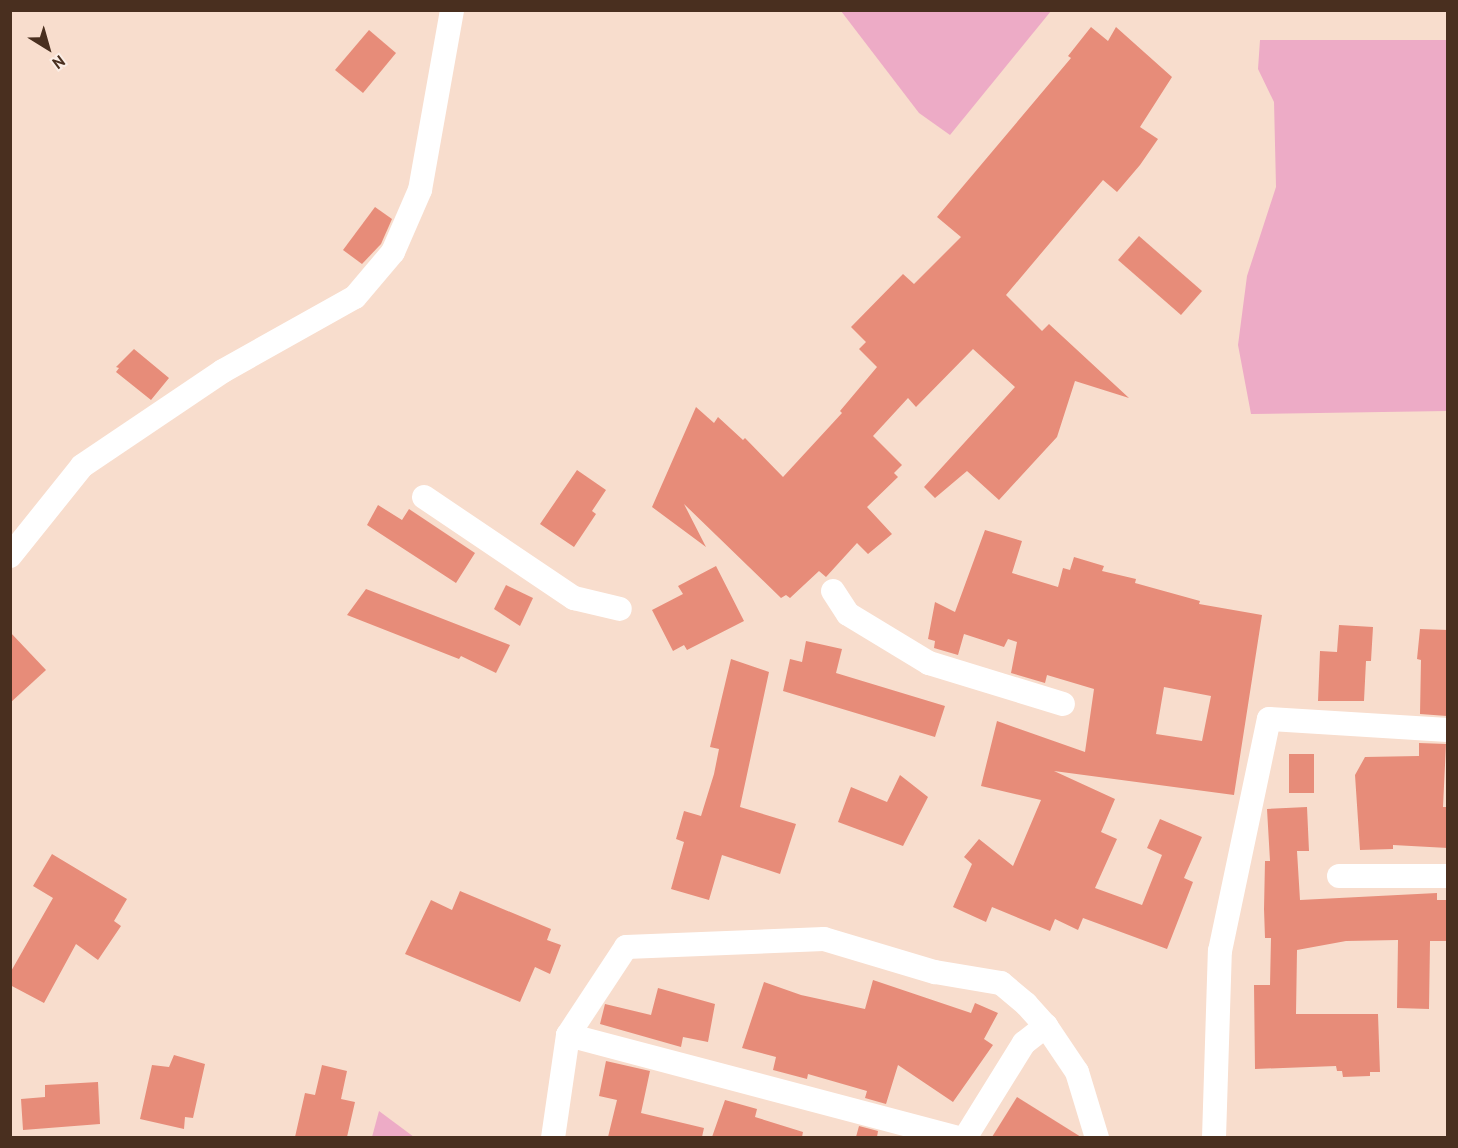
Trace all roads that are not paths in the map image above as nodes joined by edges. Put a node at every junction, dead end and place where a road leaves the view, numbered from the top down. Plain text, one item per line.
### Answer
1 (452, 10) edge
2 (424, 497) dead end
3 (10, 556) edge
4 (833, 591) dead end
5 (620, 609) dead end
6 (1064, 704) dead end
7 (1448, 730) edge
8 (1340, 876) dead end
9 (1448, 876) edge
10 (1046, 1026) junction
11 (568, 1035) junction
12 (554, 1137) edge
13 (959, 1137) edge
14 (965, 1137) edge
15 (1097, 1137) edge
16 (1214, 1137) edge

1 - 3 street
2 - 5 street
4 - 6 street
7 - 16 street
8 - 9 street
10 - 11 street
10 - 14 street
10 - 15 street
11 - 12 street
11 - 13 street

